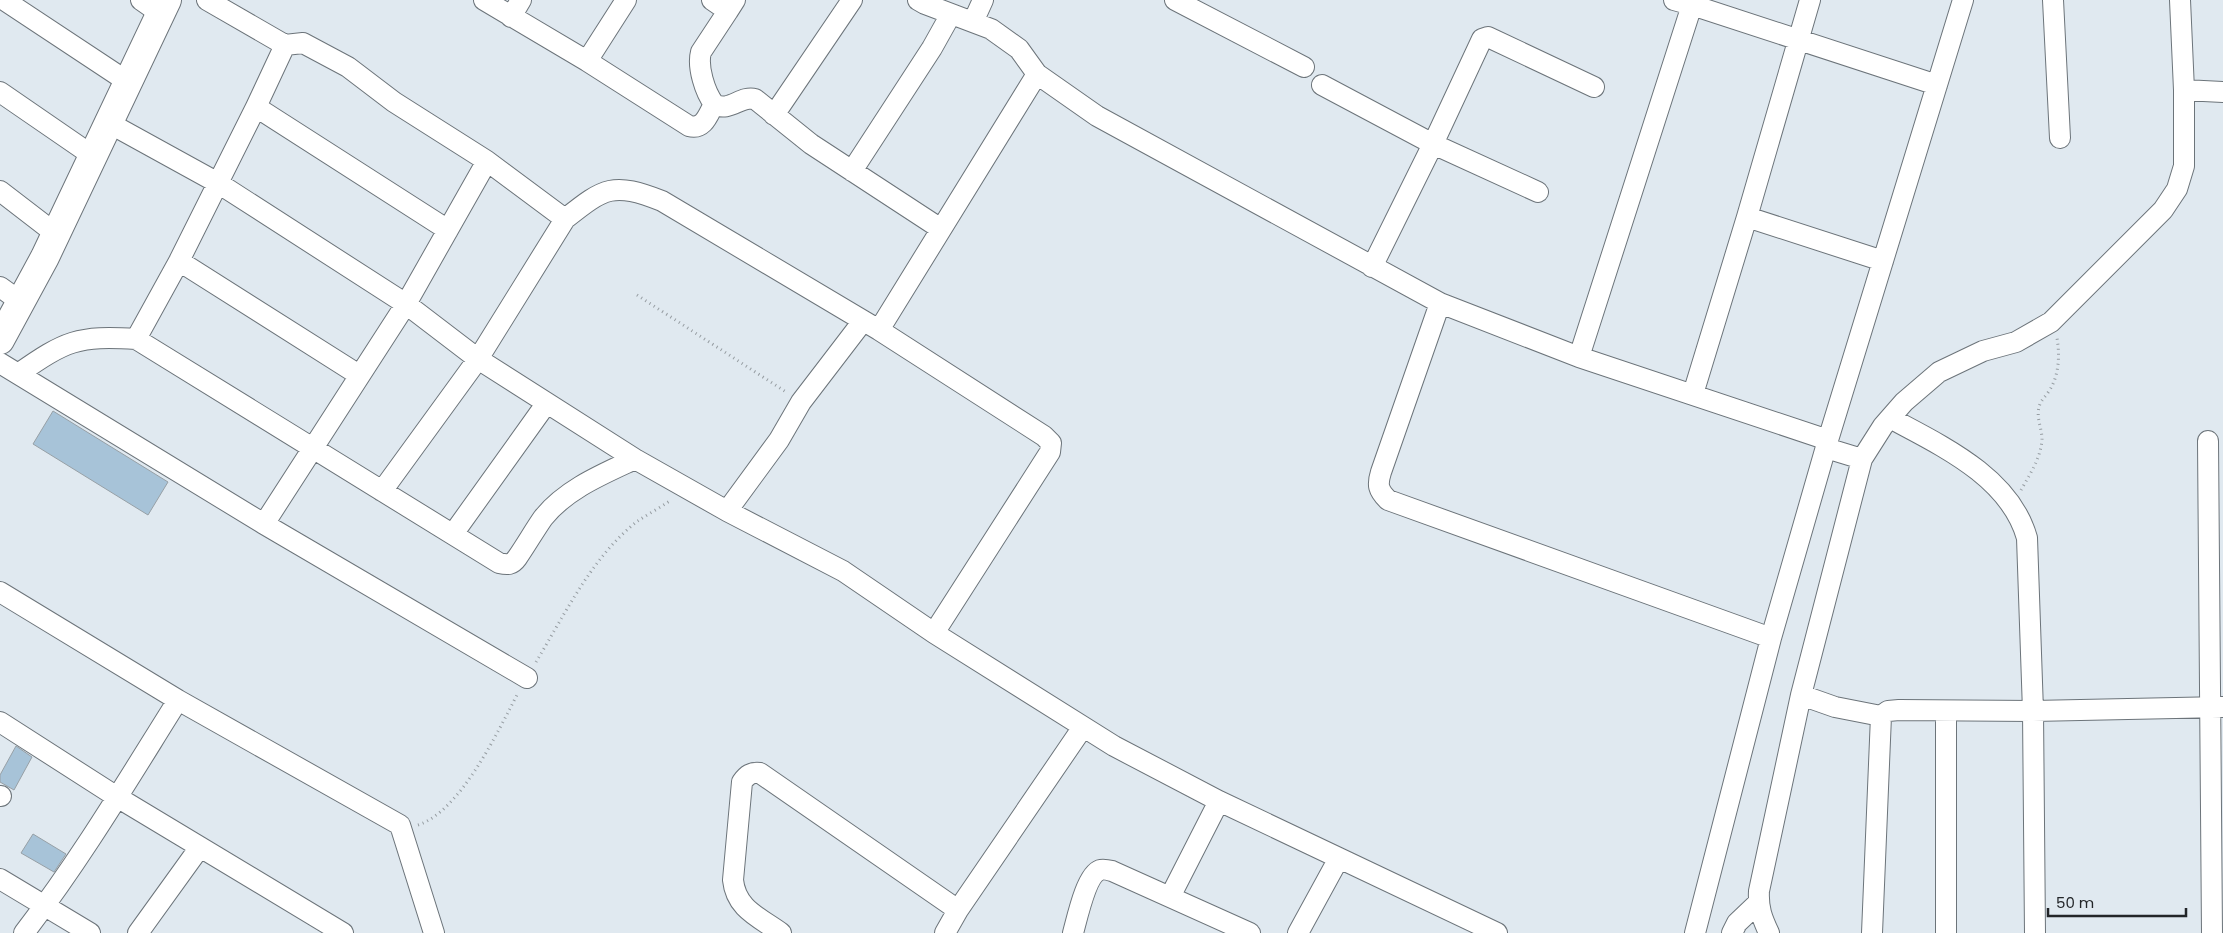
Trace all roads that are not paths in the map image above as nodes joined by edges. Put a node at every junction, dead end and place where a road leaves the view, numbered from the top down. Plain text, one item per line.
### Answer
1 (4, 0) edge
2 (206, 0) edge
3 (484, 0) edge
4 (626, 0) edge
5 (852, 0) edge
6 (918, 0) edge
7 (983, 0) edge
8 (1175, 0) edge
9 (1810, 0) edge
10 (1963, 0) edge
11 (2053, 0) edge
12 (2180, 0) edge
13 (1687, 2) edge
14 (725, 4) edge
15 (156, 5) edge
16 (516, 8) edge
17 (951, 14) junction
18 (973, 22) junction
19 (1799, 40) junction
20 (285, 45) junction
21 (587, 61) junction
22 (1304, 67) dead end
23 (1037, 74) junction
24 (128, 82) junction
25 (1322, 84) dead end
26 (1938, 85) junction
27 (1594, 87) dead end
28 (2184, 90) junction
29 (0, 92) edge
30 (2223, 92) edge
31 (714, 104) junction
32 (256, 107) junction
33 (774, 115) junction
34 (109, 123) junction
35 (2060, 138) dead end
36 (1433, 144) junction
37 (93, 156) junction
38 (487, 161) junction
39 (852, 171) junction
40 (218, 183) junction
41 (0, 191) edge
42 (1538, 192) dead end
43 (1748, 217) junction
44 (565, 219) junction
45 (448, 230) junction
46 (941, 230) junction
47 (56, 234) junction
48 (179, 261) junction
49 (1883, 261) junction
50 (1372, 267) junction
51 (10, 294) edge
52 (1440, 303) junction
53 (406, 304) junction
54 (871, 326) junction
55 (136, 339) junction
56 (0, 340) edge
57 (1579, 357) junction
58 (478, 359) junction
59 (0, 363) edge
60 (18, 374) junction
61 (359, 376) junction
62 (1693, 394) junction
63 (546, 404) junction
64 (1890, 418) junction
65 (2208, 441) dead end
66 (1827, 444) junction
67 (312, 449) junction
68 (635, 459) junction
69 (1862, 459) junction
70 (382, 491) junction
71 (727, 511) junction
72 (264, 524) junction
73 (453, 534) junction
74 (0, 592) edge
75 (934, 633) junction
76 (1771, 638) junction
77 (527, 678) road end
78 (1801, 695) junction
79 (178, 700) junction
80 (2217, 707) edge
81 (1946, 711) junction
82 (2033, 712) junction
83 (1881, 716) junction
84 (0, 722) edge
85 (1083, 727) junction
86 (117, 798) junction
87 (1219, 801) junction
88 (200, 847) junction
89 (1339, 858) junction
90 (0, 879) edge
91 (1170, 897) junction
92 (1758, 903) junction
93 (44, 907) junction
94 (958, 910) junction
95 (1211, 925) edge
96 (24, 933) edge
97 (90, 933) edge
98 (138, 933) edge
99 (343, 933) edge
100 (434, 933) edge
101 (781, 933) edge
102 (945, 933) edge
103 (1073, 933) edge
104 (1250, 933) edge
105 (1298, 933) edge
106 (1498, 933) edge
107 (1695, 933) edge
108 (1732, 933) edge
109 (1769, 933) edge
110 (1872, 933) edge
111 (1946, 933) edge
112 (2034, 933) edge
113 (2212, 933) edge

1 - 24 street
2 - 20 street
3 - 16 street
4 - 21 street
5 - 33 street
6 - 17 street
7 - 18 street
8 - 22 street
9 - 19 street
10 - 26 street
11 - 35 street
12 - 28 street
13 - 19 street
13 - 57 street
14 - 31 street
15 - 24 street
16 - 21 street
17 - 18 street
17 - 39 street
18 - 23 street
19 - 26 street
19 - 43 street
20 - 32 street
20 - 38 street
21 - 31 street
23 - 46 street
23 - 50 street
24 - 34 street
25 - 36 street
26 - 49 street
27 - 36 street
28 - 30 street
28 - 64 street
29 - 37 street
31 - 33 street
32 - 40 street
32 - 45 street
33 - 39 street
34 - 37 street
34 - 40 street
36 - 42 street
36 - 50 street
37 - 47 street
38 - 44 street
38 - 45 street
39 - 46 street
40 - 48 street
40 - 53 street
41 - 47 street
43 - 49 street
43 - 62 street
44 - 54 street
44 - 58 street
45 - 53 street
46 - 54 street
47 - 51 street
48 - 55 street
48 - 61 street
49 - 66 street
50 - 52 street
51 - 56 street
52 - 57 street
52 - 76 street
53 - 58 street
53 - 61 street
54 - 71 street
54 - 75 street
55 - 60 street
55 - 67 street
57 - 62 street
58 - 63 street
58 - 70 street
59 - 60 street
60 - 72 street
61 - 67 street
62 - 66 street
63 - 68 street
63 - 73 street
64 - 69 street
64 - 82 street
65 - 80 street
66 - 69 street
66 - 76 street
67 - 70 street
67 - 72 street
68 - 71 street
68 - 73 street
69 - 78 street
70 - 73 street
71 - 75 street
72 - 77 street
74 - 79 street
75 - 85 street
76 - 107 street
78 - 83 street
78 - 92 street
79 - 86 street
79 - 100 street
80 - 82 street
80 - 113 street
81 - 82 street
81 - 83 street
81 - 111 street
82 - 112 street
83 - 110 street
84 - 86 street
85 - 87 street
85 - 94 street
86 - 88 street
86 - 93 street
87 - 89 street
87 - 91 street
88 - 98 street
88 - 99 street
89 - 105 street
89 - 106 street
90 - 93 street
91 - 95 street
91 - 103 street
92 - 108 street
92 - 109 street
93 - 96 street
93 - 97 street
94 - 101 street
94 - 102 street
95 - 104 street

